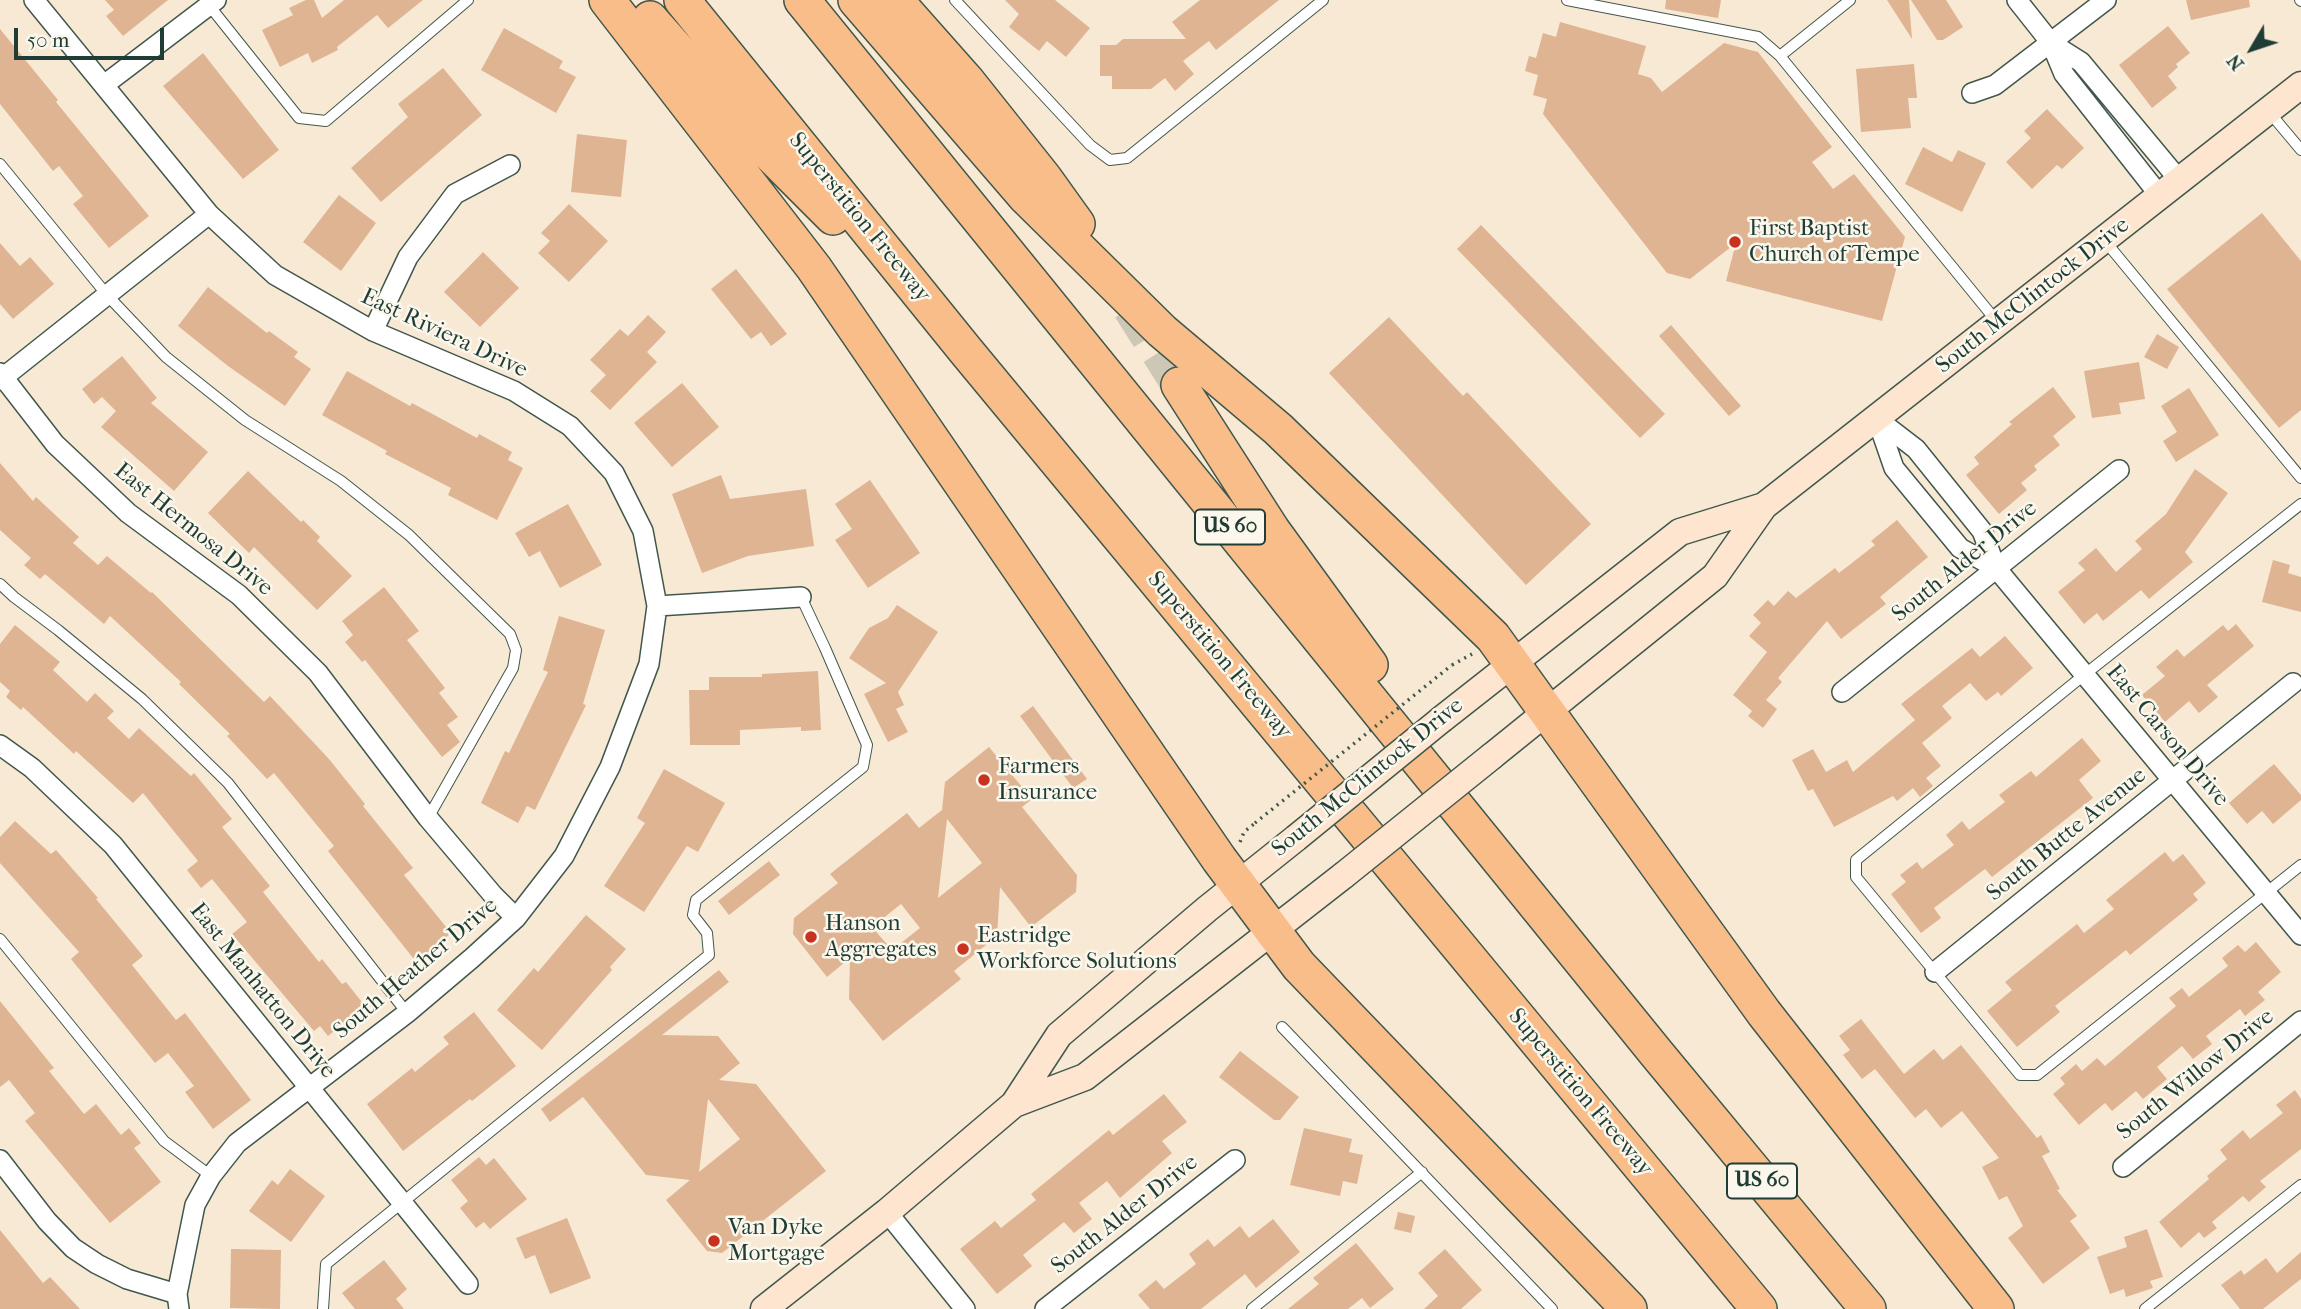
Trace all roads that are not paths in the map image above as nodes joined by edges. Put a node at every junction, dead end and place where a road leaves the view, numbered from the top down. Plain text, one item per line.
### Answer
1 (34, 0) edge
2 (468, 0) edge
3 (607, 0) edge
4 (634, 0) edge
5 (682, 0) edge
6 (802, 0) edge
7 (856, 0) edge
8 (895, 0) edge
9 (955, 0) edge
10 (1323, 0) edge
11 (1567, 0) edge
12 (1850, 0) edge
13 (2017, 0) edge
14 (2106, 0) edge
15 (210, 1) edge
16 (2052, 43) junction
17 (1780, 56) junction
18 (104, 85) junction
19 (2301, 85) edge
20 (1972, 93) dead end
21 (2269, 111) junction
22 (2301, 150) edge
23 (0, 164) edge
24 (510, 165) dead end
25 (2170, 189) junction
26 (209, 214) junction
27 (1077, 224) dead end
28 (2104, 240) junction
29 (107, 295) junction
30 (1998, 323) junction
31 (373, 331) junction
32 (967, 351) junction
33 (1, 377) edge
34 (1179, 385) tunnel mouth
35 (1877, 419) junction
36 (2119, 470) dead end
37 (2301, 478) edge
38 (2301, 504) edge
39 (1764, 506) junction
40 (1996, 568) junction
41 (0, 584) edge
42 (801, 597) joint
43 (657, 606) junction
44 (1511, 664) junction
45 (2084, 675) junction
46 (2293, 683) dead end
47 (1842, 692) dead end
48 (1546, 712) junction
49 (0, 745) edge
50 (2174, 781) junction
51 (428, 818) junction
52 (2301, 865) edge
53 (1238, 883) junction
54 (2266, 893) junction
55 (516, 918) junction
56 (1273, 932) junction
57 (2301, 935) edge
58 (0, 939) edge
59 (1935, 972) junction
60 (407, 1013) junction
61 (2301, 1021) edge
62 (1282, 1027) dead end
63 (1657, 1054) junction
64 (309, 1088) junction
65 (1014, 1104) junction
66 (0, 1160) edge
67 (1235, 1160) dead end
68 (2123, 1167) dead end
69 (1422, 1172) junction
70 (211, 1176) junction
71 (2301, 1185) edge
72 (402, 1203) junction
73 (887, 1212) junction
74 (468, 1284) dead end
75 (178, 1302) edge
76 (777, 1302) edge
77 (323, 1309) edge
78 (965, 1309) edge
79 (1045, 1309) edge
80 (1252, 1309) edge
81 (1552, 1309) edge
82 (1629, 1309) edge
83 (1759, 1309) edge
84 (1868, 1309) edge
85 (1996, 1309) edge
86 (2145, 1309) edge

1 - 18 street, East Riviera Drive
2 - 15 lane
3 - 53 highway
4 - 32 highway
5 - 32 highway, Superstition Freeway
6 - 63 highway, US 60
7 - 44 highway
8 - 27 highway
9 - 10 lane
11 - 17 lane
12 - 17 lane
13 - 16 street
14 - 16 street
15 - 18 street
16 - 20 street
16 - 25 street
17 - 30 lane
18 - 26 street, East Riviera Drive
19 - 21 main road, South McClintock Drive
21 - 22 lane
21 - 25 main road, South McClintock Drive
23 - 29 lane
24 - 31 street
25 - 28 main road, South McClintock Drive
26 - 29 street
26 - 31 street, East Riviera Drive
28 - 30 main road, South McClintock Drive
28 - 37 lane
29 - 33 street
29 - 51 lane
30 - 35 main road, South McClintock Drive
31 - 43 street, East Riviera Drive
32 - 83 highway, Superstition Freeway
33 - 51 street, East Hermosa Drive
34 - 63 highway
35 - 39 main road, South McClintock Drive
35 - 40 street, East Carson Drive
35 - 40 street, East Carson Drive
36 - 40 street, South Alder Drive
38 - 45 lane
39 - 44 main road, South McClintock Drive
39 - 48 main road, South McClintock Drive
40 - 45 street, East Carson Drive
40 - 47 street, South Alder Drive
41 - 60 lane
42 - 43 street
42 - 72 lane
43 - 55 street, South Heather Drive
44 - 48 highway
44 - 53 main road, South McClintock Drive, bridge
45 - 50 street, East Carson Drive
45 - 59 lane
46 - 50 street, South Butte Avenue
48 - 56 main road, South McClintock Drive, bridge
48 - 85 highway
49 - 64 street, East Manhatton Drive
50 - 54 street, East Carson Drive
50 - 59 street, South Butte Avenue
51 - 55 street, East Hermosa Drive
52 - 54 lane
53 - 56 highway
53 - 65 main road, South McClintock Drive
54 - 57 street, East Carson Drive
54 - 59 lane
55 - 60 street, South Heather Drive
56 - 65 main road, South McClintock Drive
56 - 82 highway
58 - 70 lane
60 - 64 street, South Heather Drive
61 - 68 street, South Willow Drive
62 - 69 lane
63 - 84 highway, US 60
64 - 70 street, South Heather Drive
64 - 72 street, East Manhatton Drive
65 - 73 main road, South McClintock Drive
66 - 75 street
67 - 79 street, South Alder Drive
69 - 80 lane
69 - 81 lane
70 - 75 street, South Heather Drive
71 - 86 lane
72 - 74 street, East Manhatton Drive
72 - 77 lane
73 - 76 main road, South McClintock Drive
73 - 78 street

